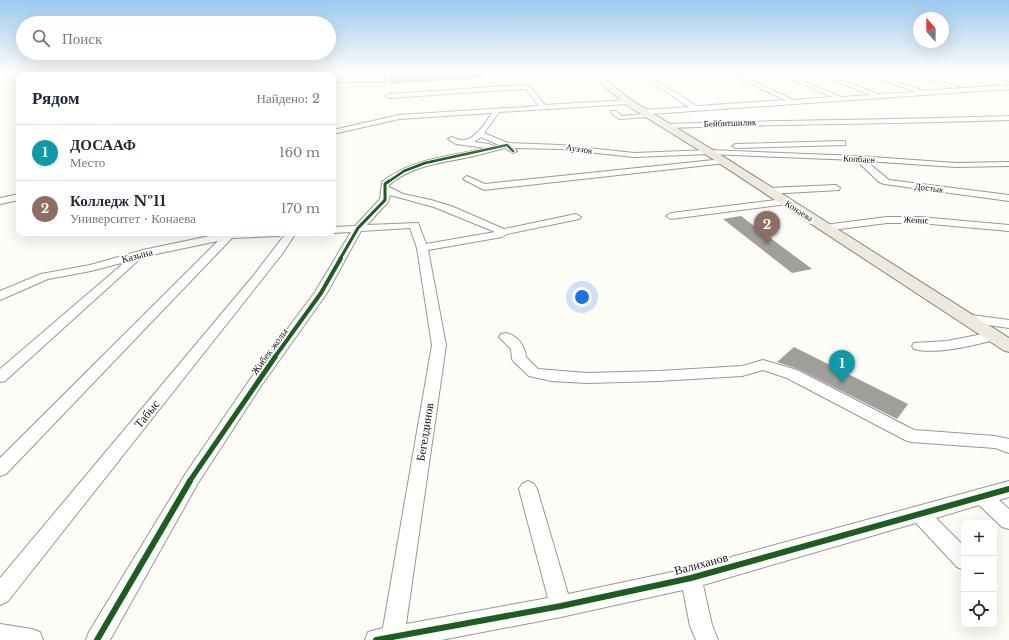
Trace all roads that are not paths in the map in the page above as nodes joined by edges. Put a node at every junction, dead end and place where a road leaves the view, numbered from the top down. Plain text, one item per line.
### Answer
1 (539, 102) edge
2 (628, 102) joint
3 (686, 102) edge
4 (792, 102) edge
5 (544, 108) junction
6 (697, 109) junction
7 (497, 111) junction
8 (613, 112) dead end
9 (646, 114) junction
10 (426, 115) junction
11 (1009, 118) edge
12 (428, 124) dead end
13 (666, 126) junction
14 (336, 131) edge
15 (480, 134) junction
16 (452, 139) dead end
17 (467, 143) junction
18 (842, 143) dead end
19 (506, 148) junction
20 (709, 152) junction
21 (858, 158) junction
22 (723, 161) junction
23 (1009, 164) edge
24 (467, 179) dead end
25 (385, 188) junction
26 (836, 188) dead end
27 (768, 191) junction
28 (16, 198) edge
29 (1009, 198) edge
30 (0, 201) edge
31 (784, 202) junction
32 (671, 216) dead end
33 (576, 217) dead end
34 (358, 228) junction
35 (824, 228) junction
36 (1009, 228) edge
37 (336, 230) edge
38 (503, 232) junction
39 (224, 236) edge
40 (228, 236) edge
41 (288, 236) edge
42 (422, 248) junction
43 (143, 253) junction
44 (0, 296) edge
45 (964, 318) junction
46 (1009, 324) edge
47 (993, 336) junction
48 (506, 337) dead end
49 (919, 346) dead end
50 (1009, 346) edge
51 (0, 377) edge
52 (1009, 446) edge
53 (0, 469) edge
54 (528, 489) dead end
55 (1009, 489) edge
56 (983, 497) junction
57 (920, 514) junction
58 (1009, 522) edge
59 (961, 557) edge
60 (691, 578) junction
61 (0, 594) edge
62 (561, 606) junction
63 (0, 635) edge
64 (387, 639) edge
65 (32, 640) edge
66 (97, 640) edge
67 (707, 640) edge

1 - 5 street
2 - 5 street
2 - 9 main road, Конаева
3 - 6 street
4 - 6 street
5 - 7 street
6 - 9 street
7 - 10 street
7 - 15 street
8 - 9 street
9 - 13 main road, Конаева
10 - 12 street
10 - 14 street
11 - 13 street, Бейбитшилик
13 - 20 main road, Конаева
15 - 17 street
15 - 19 street, Ауэзов
16 - 17 street
17 - 19 street
18 - 20 street
19 - 20 street, Ауэзов
19 - 25 street, Жибек жолы
20 - 21 street, Копбаев
20 - 22 main road, Конаева
21 - 23 street, Копбаев
21 - 29 street, Достык
22 - 24 street
22 - 27 main road, Конаева
25 - 34 street, Жибек жолы
25 - 38 street
26 - 27 street
27 - 31 main road, Конаева
28 - 30 street
31 - 32 street
31 - 35 main road, Конаева
33 - 38 street
34 - 37 street
34 - 42 street, Бегелдинов
34 - 66 street, Жибек жолы
35 - 36 street, Женис
35 - 45 main road, Конаева
38 - 42 street
39 - 43 street, Казына
40 - 53 street
41 - 61 street, Табыс
42 - 64 street, Бегелдинов
43 - 44 street, Казына
43 - 51 street
45 - 46 street
45 - 47 main road, Конаева
47 - 49 street
47 - 50 main road, Конаева
48 - 52 street
54 - 62 street
55 - 56 street, Валиханов
56 - 57 street, Валиханов
56 - 58 street
57 - 59 street
57 - 60 street, Валиханов
60 - 62 street, Валиханов
60 - 67 street, Валиханов
62 - 64 street, Валиханов
63 - 65 street

